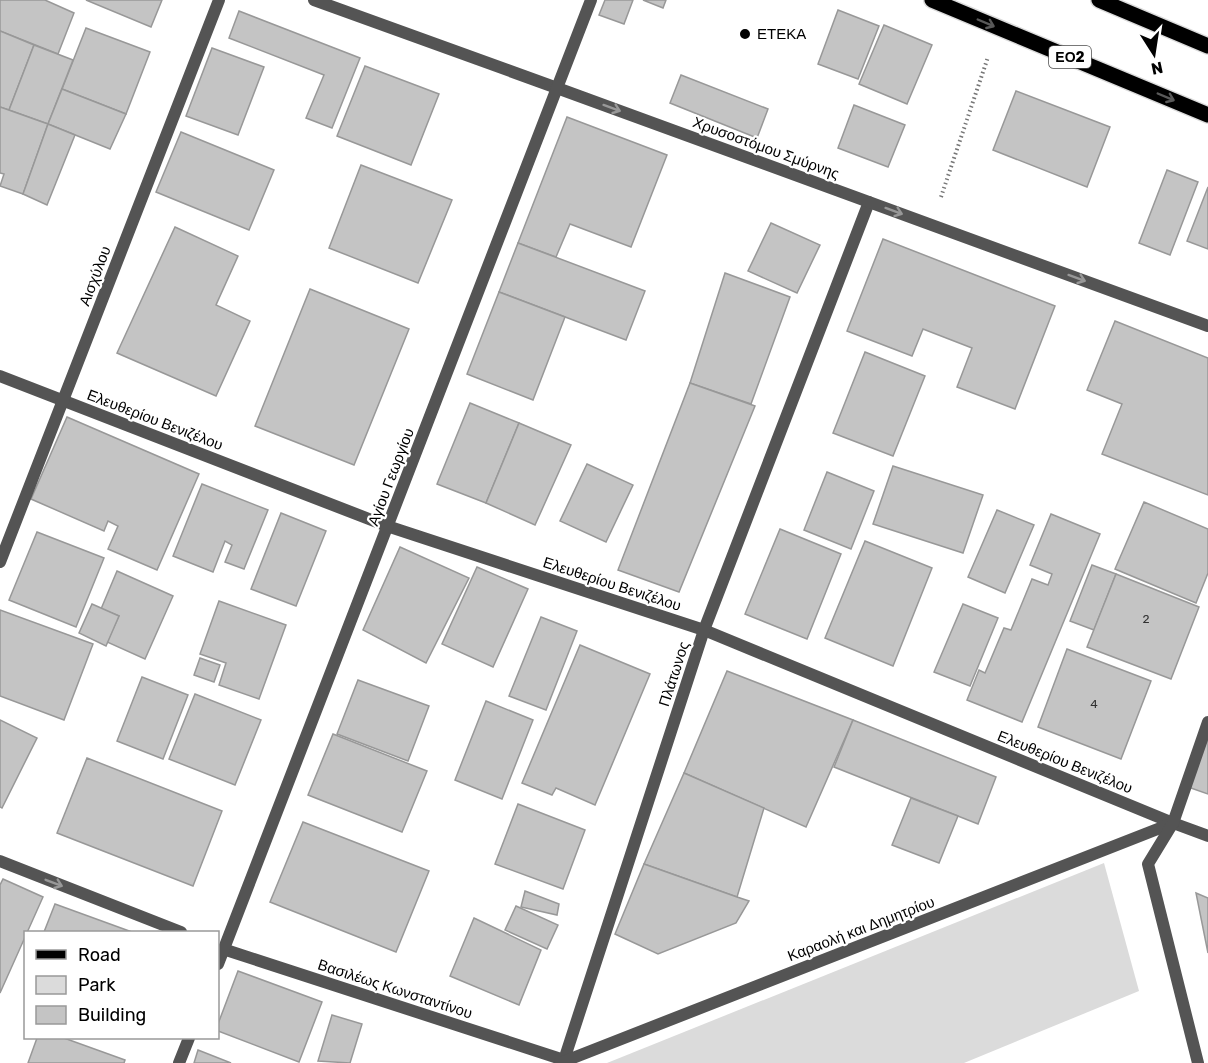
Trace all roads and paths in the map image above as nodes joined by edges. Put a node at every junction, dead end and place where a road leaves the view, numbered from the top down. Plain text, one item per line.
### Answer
1 (219, 0) edge
2 (314, 0) edge
3 (591, 0) edge
4 (932, 0) edge
5 (1099, 0) edge
6 (998, 27) junction
7 (1208, 46) edge
8 (557, 88) junction
9 (1208, 115) edge
10 (869, 202) junction
11 (932, 224) junction
12 (1208, 326) edge
13 (0, 376) edge
14 (63, 401) junction
15 (387, 526) junction
16 (0, 562) edge
17 (704, 630) junction
18 (1208, 722) edge
19 (1173, 823) junction
20 (1208, 836) edge
21 (0, 861) edge
22 (176, 931) edge
23 (220, 948) edge
24 (189, 1039) edge
25 (562, 1062) edge
26 (179, 1063) edge
27 (1198, 1063) edge

1 - 14 street, Αισχύλου
2 - 8 street, Χρυσοστόμου Σμύρνης
3 - 8 street, Αγίου Γεωργίου
4 -> 6 main road, ΕΟ2
5 - 7 main road
6 -> 9 main road, ΕΟ2
6 - 11 path
8 -> 10 street, Χρυσοστόμου Σμύρνης
8 - 15 street, Αγίου Γεωργίου
10 -> 11 street, Χρυσοστόμου Σμύρνης
10 - 17 street, Πλάτωνος
11 -> 12 street, Χρυσοστόμου Σμύρνης
13 - 14 street, Ελευθερίου Βενιζέλου
14 - 15 street, Ελευθερίου Βενιζέλου
14 - 16 street, Αισχύλου
15 - 17 street, Ελευθερίου Βενιζέλου
15 - 23 street, Αγίου Γεωργίου
17 - 19 street, Ελευθερίου Βενιζέλου
17 - 25 street, Πλάτωνος
18 - 19 street
19 - 20 street, Ελευθερίου Βενιζέλου
19 - 25 street, Καραολή και Δημητρίου
19 - 27 street
21 -> 22 street
23 - 25 street, Βασιλέως Κωνσταντίνου
24 - 26 street

